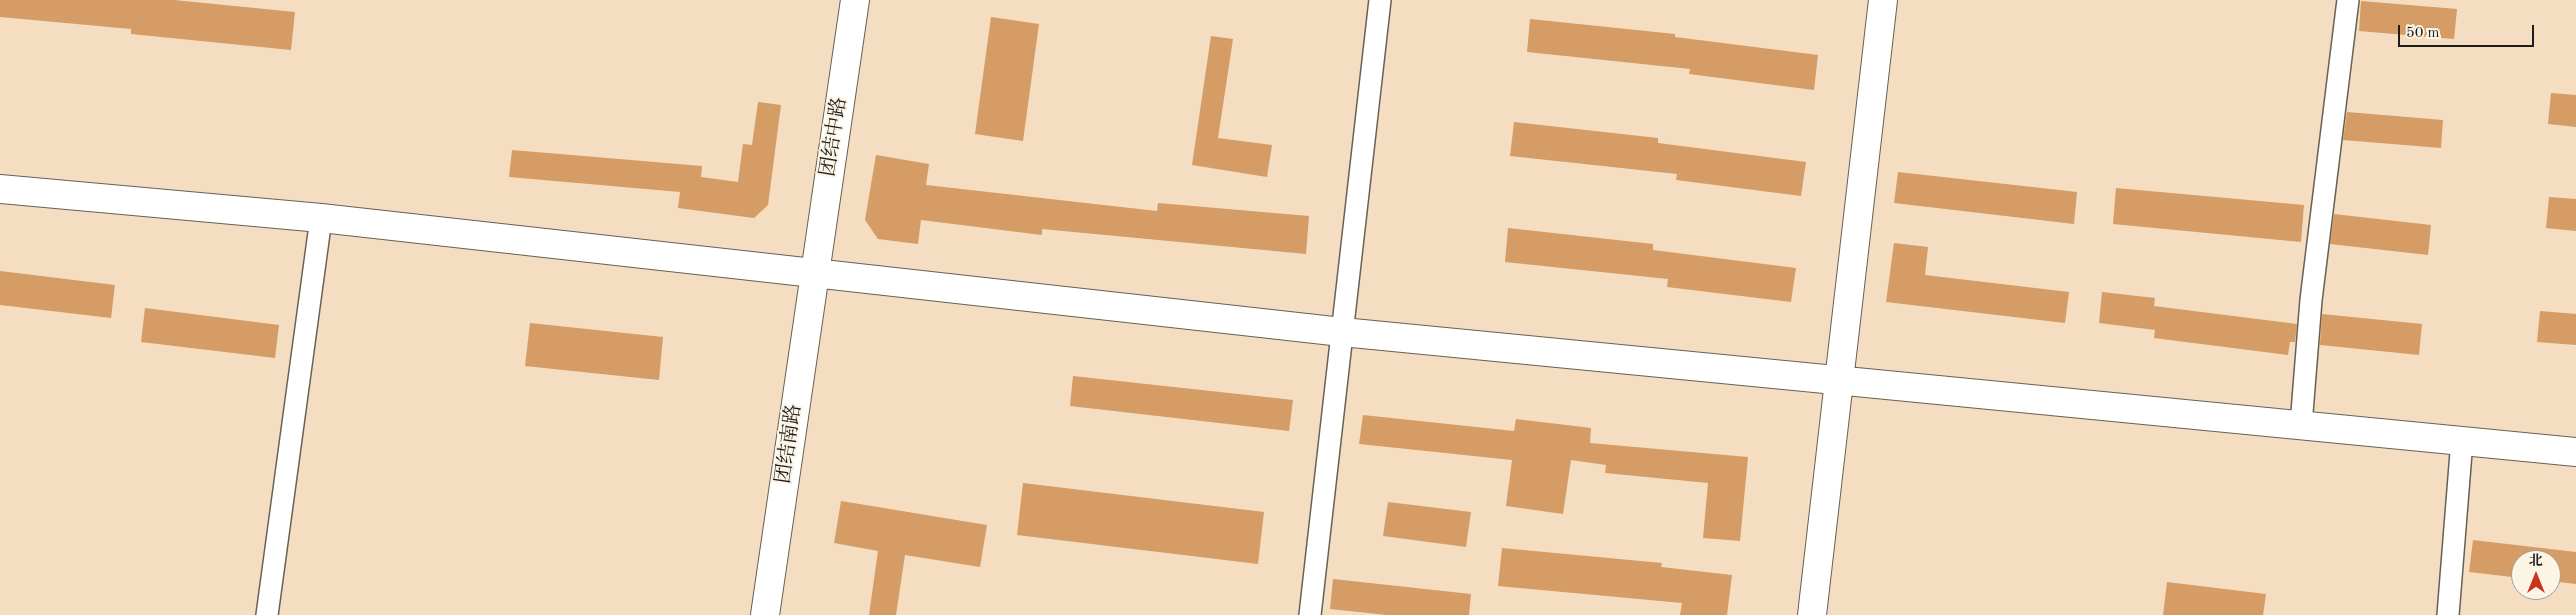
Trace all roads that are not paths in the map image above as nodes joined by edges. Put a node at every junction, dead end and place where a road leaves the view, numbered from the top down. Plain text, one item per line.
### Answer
1 (855, 0) edge
2 (1380, 0) edge
3 (1883, 0) edge
4 (2348, 0) edge
5 (0, 189) edge
6 (321, 218) junction
7 (813, 273) junction
8 (1342, 332) junction
9 (1839, 379) junction
10 (2302, 424) junction
11 (2462, 440) junction
12 (2576, 452) edge
13 (267, 615) edge
14 (765, 615) edge
15 (1310, 615) edge
16 (1812, 615) edge
17 (2448, 615) edge

1 - 7 main road, 团结中路
2 - 8 street
3 - 9 main road
4 - 10 street
5 - 6 main road
6 - 7 main road
6 - 13 street
7 - 8 main road
7 - 14 main road, 团结南路
8 - 9 main road
8 - 15 street
9 - 10 main road
9 - 16 main road
10 - 11 main road
11 - 12 main road
11 - 17 street

